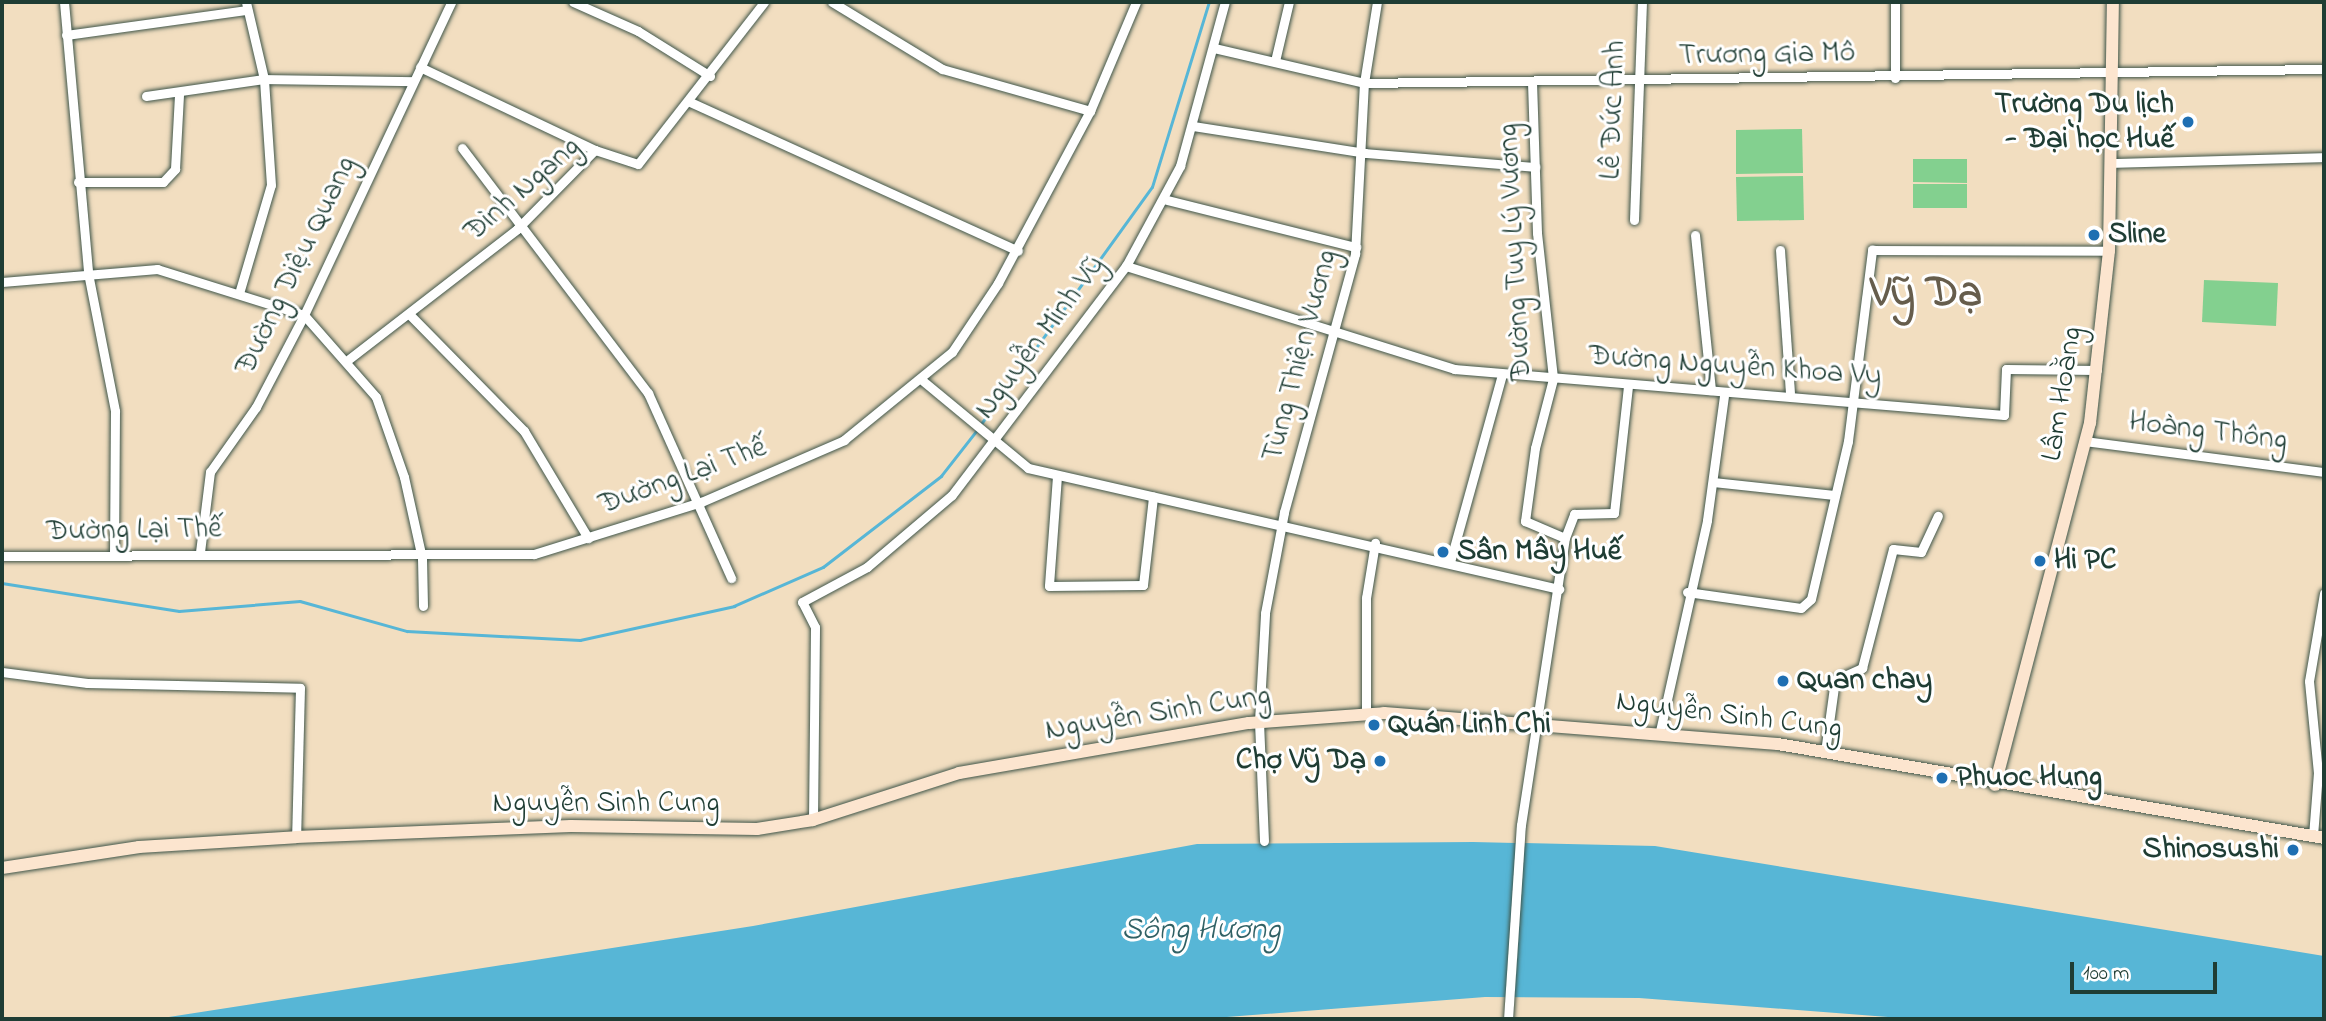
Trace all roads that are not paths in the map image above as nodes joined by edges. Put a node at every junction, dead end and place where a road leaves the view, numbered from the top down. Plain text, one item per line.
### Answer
1 (64, 2) edge
2 (451, 2) edge
3 (573, 2) edge
4 (764, 2) edge
5 (832, 2) edge
6 (1136, 2) edge
7 (1225, 2) edge
8 (1289, 2) edge
9 (1377, 2) edge
10 (1642, 2) edge
11 (1895, 2) edge
12 (2113, 2) edge
13 (247, 6) edge
14 (66, 36) junction
15 (1214, 48) junction
16 (1275, 61) junction
17 (420, 67) junction
18 (2324, 69) edge
19 (2113, 75) junction
20 (710, 76) junction
21 (1895, 78) junction
22 (264, 79) junction
23 (413, 81) junction
24 (1640, 81) junction
25 (1532, 82) junction
26 (1364, 83) junction
27 (179, 94) junction
28 (146, 96) dead end
29 (690, 102) junction
30 (1090, 111) junction
31 (1193, 126) junction
32 (462, 148) dead end
33 (595, 150) junction
34 (1365, 153) junction
35 (2324, 157) edge
36 (2112, 163) junction
37 (1535, 167) junction
38 (78, 182) junction
39 (1167, 200) junction
40 (1634, 220) dead end
41 (517, 229) junction
42 (1695, 235) dead end
43 (1356, 247) junction
44 (1780, 250) dead end
45 (1018, 251) junction
46 (2109, 251) junction
47 (1126, 266) junction
48 (88, 273) junction
49 (2, 282) edge
50 (240, 290) junction
51 (304, 315) junction
52 (410, 315) junction
53 (1334, 329) junction
54 (349, 359) junction
55 (2097, 370) junction
56 (1502, 374) junction
57 (1553, 379) junction
58 (923, 381) junction
59 (1628, 387) junction
60 (1711, 390) junction
61 (1790, 394) junction
62 (1724, 396) junction
63 (1855, 398) junction
64 (2085, 441) junction
65 (993, 443) junction
66 (2324, 472) edge
67 (1057, 477) junction
68 (1713, 482) junction
69 (1834, 495) junction
70 (1153, 497) junction
71 (701, 502) junction
72 (1938, 516) dead end
73 (1282, 525) junction
74 (588, 538) junction
75 (1566, 538) junction
76 (1375, 543) junction
77 (200, 552) junction
78 (114, 553) junction
79 (2, 556) edge
80 (422, 558) junction
81 (1450, 562) junction
82 (731, 578) dead end
83 (1559, 589) junction
84 (1688, 592) junction
85 (2324, 593) edge
86 (423, 606) dead end
87 (2, 672) edge
88 (1366, 713) junction
89 (2319, 716) edge
90 (1259, 722) junction
91 (1535, 723) junction
92 (1660, 731) junction
93 (1825, 752) junction
94 (1995, 785) junction
95 (813, 820) junction
96 (296, 837) junction
97 (2318, 837) edge
98 (1264, 841) dead end
99 (2, 868) edge
100 (1508, 1019) edge

1 - 14 street
2 - 17 street, Đường Diệu Quang
3 - 20 street
4 - 20 street, Đình Ngang
5 - 30 street
6 - 30 street, Đường Lại Thế
7 - 15 street, Nguyễn Minh Vỹ
8 - 16 street
9 - 26 street, Tùng Thiện Vương
10 - 24 street, Lê Đức Anh
11 - 21 street
12 - 19 main road, Lâm Hoằng
13 - 14 street
13 - 22 street
14 - 38 street
15 - 16 street, Trương Gia Mô
15 - 31 street, Nguyễn Minh Vỹ
16 - 26 street, Trương Gia Mô
17 - 23 street, Đường Diệu Quang
17 - 33 street
18 - 19 street, Trương Gia Mô
19 - 21 street, Trương Gia Mô
19 - 36 main road, Lâm Hoằng
20 - 29 street, Đình Ngang
21 - 24 street, Trương Gia Mô
22 - 23 street
22 - 27 street
22 - 50 street
23 - 51 street, Đường Diệu Quang
24 - 25 street, Trương Gia Mô
24 - 40 street, Lê Đức Anh
25 - 26 street, Trương Gia Mô
25 - 37 street, Đường Tuy Lý Vương
26 - 34 street, Tùng Thiện Vương
27 - 28 street
27 - 38 street
29 - 33 street, Đình Ngang
29 - 45 street
30 - 45 street, Đường Lại Thế
31 - 34 street
31 - 39 street, Nguyễn Minh Vỹ
32 - 41 street
33 - 41 street, Đình Ngang
34 - 37 street
34 - 43 street, Tùng Thiện Vương
35 - 36 street
36 - 46 main road, Lâm Hoằng
37 - 57 street, Đường Tuy Lý Vương
38 - 48 street
39 - 43 street
39 - 47 street, Nguyễn Minh Vỹ
41 - 52 street, Đình Ngang
41 - 71 street
42 - 60 street
43 - 53 street, Tùng Thiện Vương
44 - 61 street
45 - 58 street, Đường Lại Thế
46 - 55 main road, Lâm Hoằng
46 - 63 street
47 - 53 street, Đường Nguyễn Khoa Vy
47 - 65 street, Nguyễn Minh Vỹ
48 - 49 street
48 - 50 street
48 - 78 street
50 - 51 street
51 - 54 street
51 - 77 street, Đường Diệu Quang
52 - 54 street, Đình Ngang
52 - 74 street
53 - 56 street, Đường Nguyễn Khoa Vy
53 - 73 street, Tùng Thiện Vương
54 - 80 street
55 - 63 street, Đường Nguyễn Khoa Vy
55 - 64 main road, Lâm Hoằng
56 - 57 street, Đường Nguyễn Khoa Vy
56 - 81 street
57 - 59 street, Đường Nguyễn Khoa Vy
57 - 75 street, Đường Tuy Lý Vương
58 - 65 street
58 - 71 street, Đường Lại Thế
59 - 60 street, Đường Nguyễn Khoa Vy
59 - 75 street
60 - 62 street, Đường Nguyễn Khoa Vy
61 - 62 street, Đường Nguyễn Khoa Vy
61 - 63 street, Đường Nguyễn Khoa Vy
62 - 68 street
63 - 69 street
64 - 66 street, Hoàng Thông
64 - 94 main road, Lâm Hoằng
65 - 67 street
65 - 95 street, Nguyễn Minh Vỹ
67 - 70 street
67 - 70 street
68 - 69 street
68 - 84 street
69 - 84 street
70 - 73 street
71 - 74 street, Đường Lại Thế
71 - 82 street
72 - 93 street
73 - 76 street
73 - 90 street, Tùng Thiện Vương
74 - 80 street, Đường Lại Thế
75 - 83 street
76 - 81 street
76 - 88 street
77 - 78 street, Đường Lại Thế
77 - 80 street, Đường Lại Thế
78 - 79 street, Đường Lại Thế
80 - 86 street
81 - 83 street
83 - 91 street
84 - 92 street
85 - 89 street
87 - 96 street
88 - 90 main road, Nguyễn Sinh Cung
88 - 91 main road, Nguyễn Sinh Cung
89 - 97 street
90 - 95 main road, Nguyễn Sinh Cung
90 - 98 street, Tùng Thiện Vương
91 - 92 main road, Nguyễn Sinh Cung
91 - 100 street
92 - 93 main road, Nguyễn Sinh Cung
93 - 94 main road, Nguyễn Sinh Cung
94 - 97 main road, Nguyễn Sinh Cung
95 - 96 main road, Nguyễn Sinh Cung
96 - 99 main road, Nguyễn Sinh Cung

